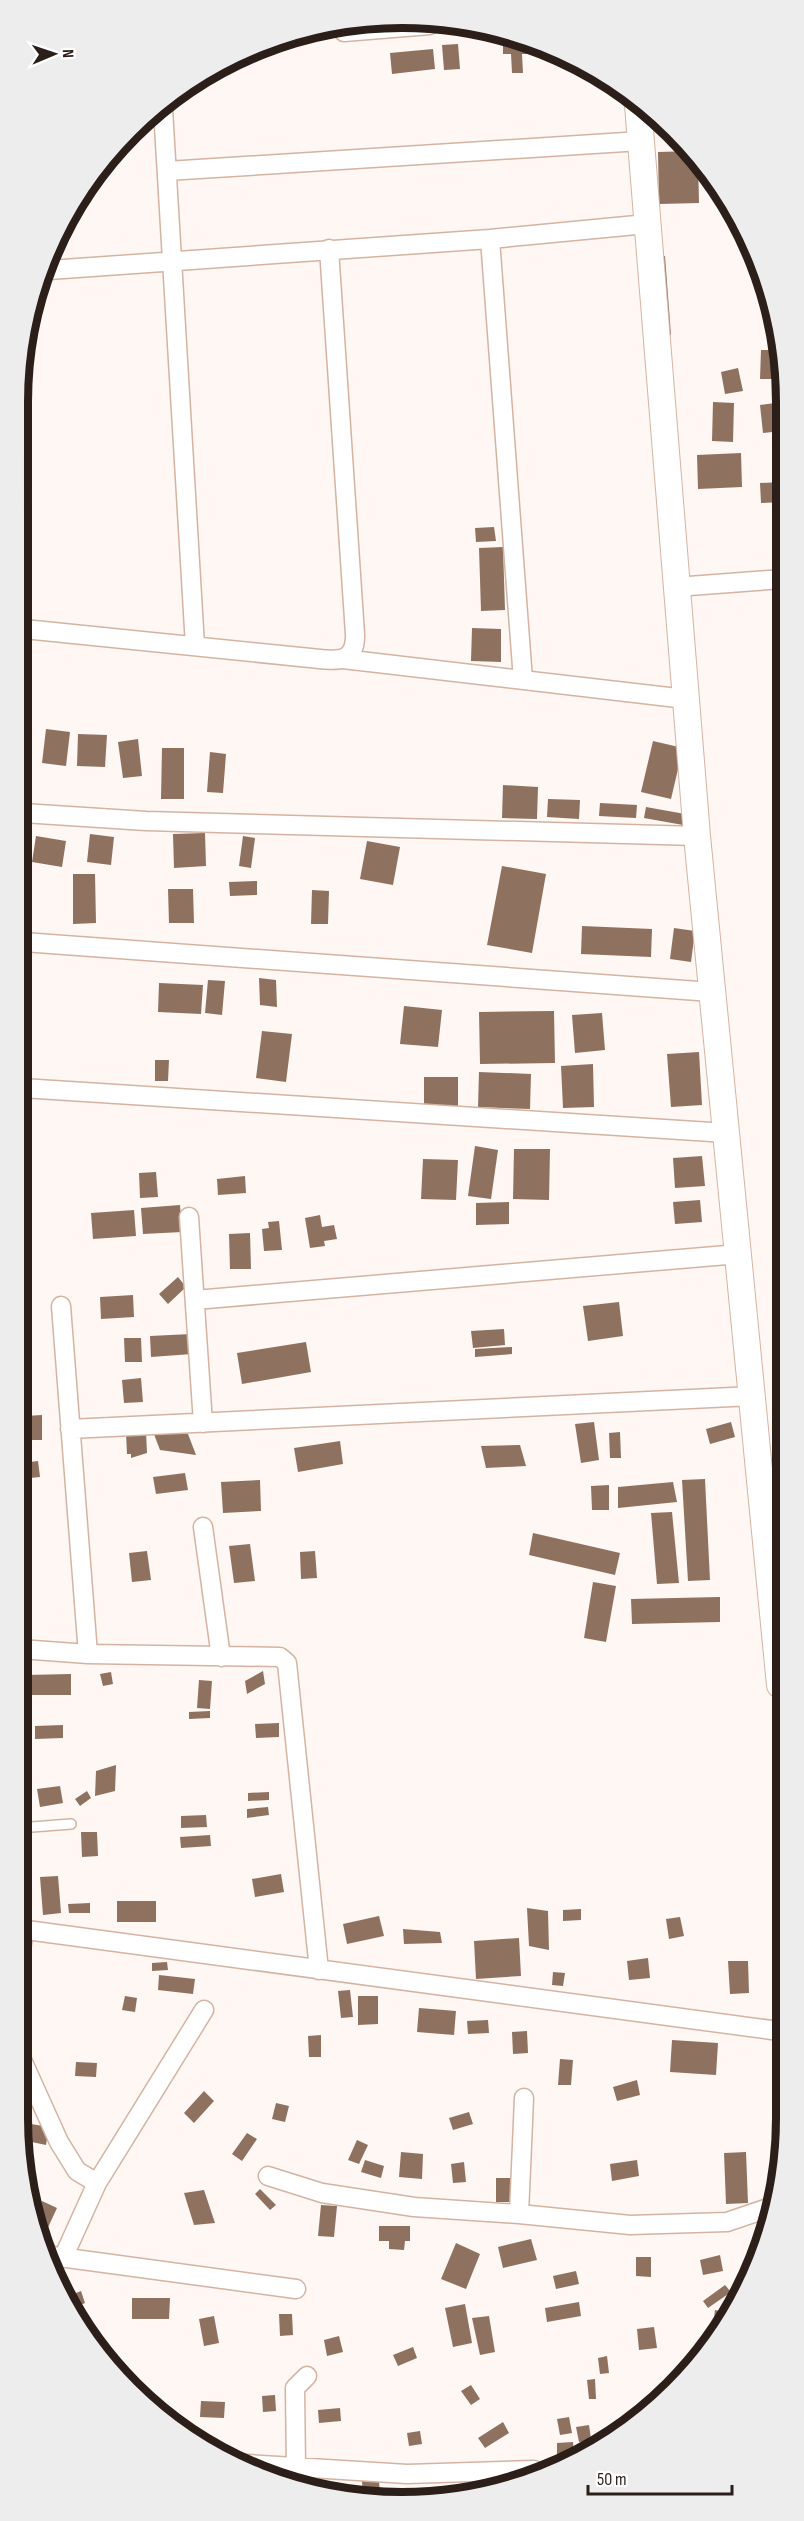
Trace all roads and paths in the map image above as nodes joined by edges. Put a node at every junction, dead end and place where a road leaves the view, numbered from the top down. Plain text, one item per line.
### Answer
1 (163, 115) edge
2 (643, 122) edge
3 (167, 171) junction
4 (647, 224) junction
5 (490, 239) junction
6 (329, 249) junction
7 (173, 262) junction
8 (53, 270) edge
9 (776, 579) edge
10 (676, 586) junction
11 (29, 629) edge
12 (195, 646) junction
13 (343, 660) junction
14 (523, 680) junction
15 (686, 699) junction
16 (29, 813) edge
17 (697, 836) junction
18 (29, 942) edge
19 (712, 992) junction
20 (29, 1088) edge
21 (727, 1132) junction
22 (189, 1217) dead end
23 (739, 1254) junction
24 (195, 1300) junction
25 (61, 1306) dead end
26 (753, 1396) junction
27 (203, 1423) junction
28 (70, 1429) junction
29 (203, 1527) dead end
30 (776, 1601) edge
31 (29, 1650) edge
32 (88, 1654) junction
33 (221, 1657) junction
34 (71, 1824) dead end
35 (29, 1827) edge
36 (29, 1931) edge
37 (319, 1970) junction
38 (204, 2010) dead end
39 (776, 2031) edge
40 (29, 2075) edge
41 (524, 2098) dead end
42 (268, 2176) dead end
43 (97, 2183) junction
44 (764, 2209) edge
45 (519, 2214) junction
46 (55, 2257) edge
47 (63, 2258) junction
48 (296, 2289) dead end
49 (307, 2376) dead end
50 (263, 2465) edge
51 (296, 2468) junction
52 (529, 2470) edge

1 - 3 street
2 - 3 street
2 - 4 street
3 - 7 street
4 - 5 street
4 - 10 street
5 - 6 street
5 - 14 street
6 - 7 street
6 - 13 street
7 - 8 street
7 - 12 street
9 - 10 street
10 - 15 street
11 - 12 street
12 - 13 street
13 - 14 street
14 - 15 street
15 - 17 street
16 - 17 street
17 - 19 street
18 - 19 street
19 - 21 street
20 - 21 street
21 - 23 street
22 - 24 street
23 - 24 street
23 - 26 street
24 - 27 street
25 - 28 street
26 - 27 street
26 - 30 street
27 - 28 street
28 - 32 street
29 - 33 street
31 - 32 street
32 - 33 street
33 - 37 street
34 - 35 lane
36 - 37 street
37 - 39 street
38 - 43 street
40 - 43 street
41 - 45 street
42 - 45 street
43 - 47 street
44 - 45 street
46 - 47 street
47 - 48 street
49 - 51 street
50 - 51 street
51 - 52 street

